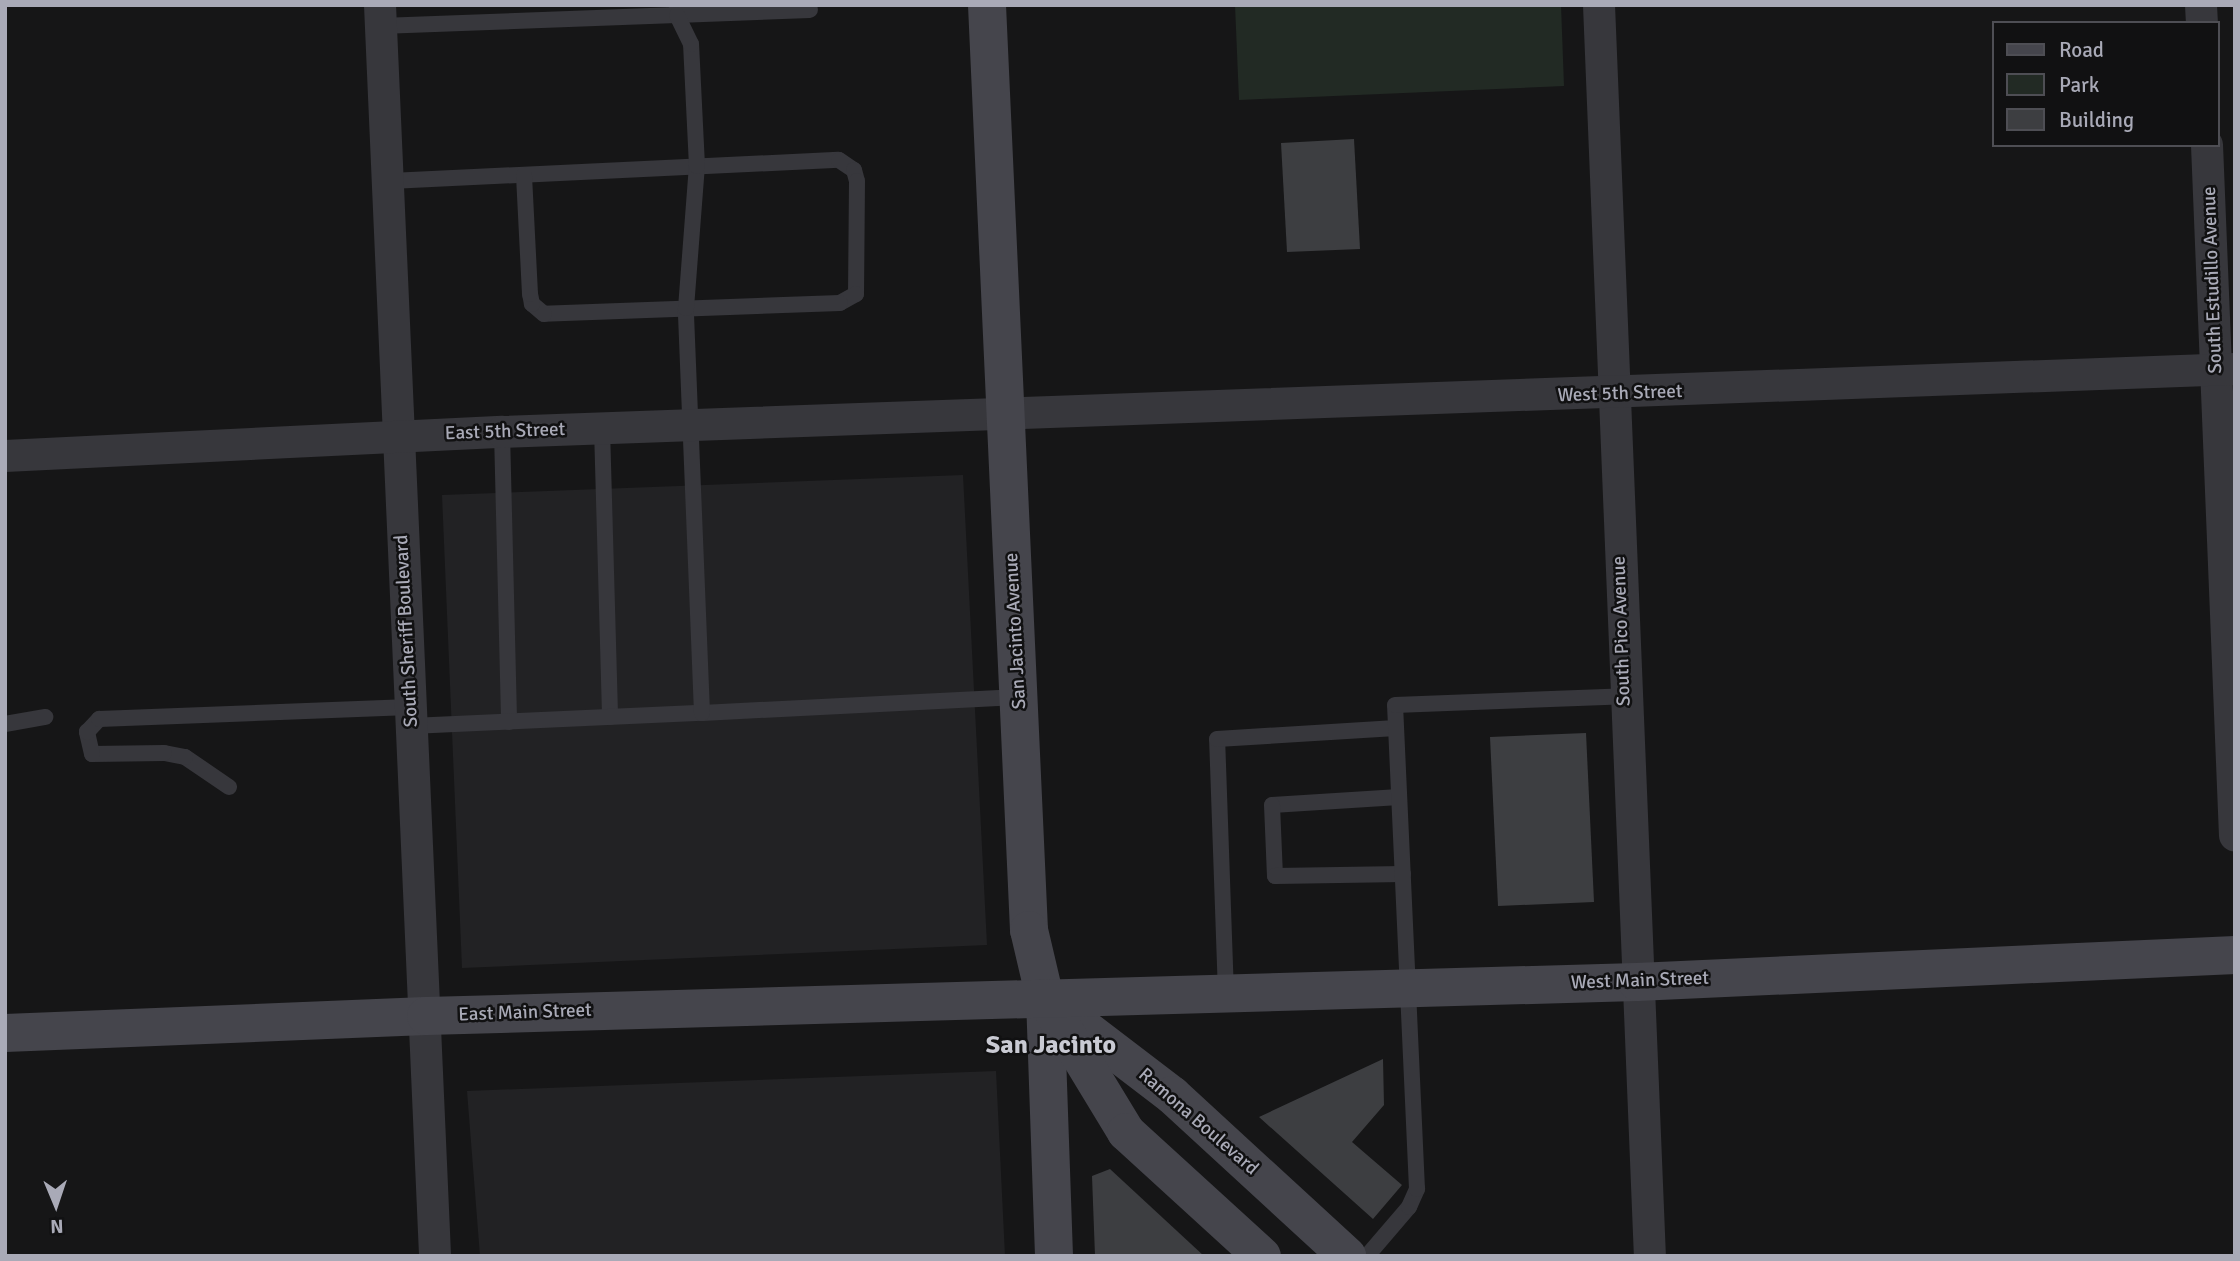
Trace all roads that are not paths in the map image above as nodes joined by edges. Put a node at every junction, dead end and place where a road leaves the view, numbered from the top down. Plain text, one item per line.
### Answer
1 (987, 5) edge
2 (1599, 5) edge
3 (677, 10) edge
4 (810, 10) dead end
5 (380, 15) edge
6 (2207, 147) edge
7 (697, 166) junction
8 (524, 175) junction
9 (390, 181) junction
10 (686, 308) junction
11 (2226, 369) edge
12 (1612, 394) junction
13 (1006, 413) junction
14 (690, 425) junction
15 (602, 428) junction
16 (502, 432) junction
17 (397, 436) junction
18 (5, 456) edge
19 (1625, 696) junction
20 (1019, 697) junction
21 (702, 713) junction
22 (411, 716) junction
23 (45, 717) dead end
24 (610, 717) junction
25 (509, 722) junction
26 (5, 724) edge
27 (1396, 729) junction
28 (229, 786) dead end
29 (1399, 797) junction
30 (2235, 835) edge
31 (1403, 874) junction
32 (2235, 955) edge
33 (1637, 982) junction
34 (1409, 988) junction
35 (1226, 993) junction
36 (1045, 998) junction
37 (426, 1016) junction
38 (5, 1033) edge
39 (435, 1256) edge
40 (1054, 1256) edge
41 (1262, 1256) edge
42 (1347, 1256) edge
43 (1367, 1256) edge
44 (1650, 1256) edge

1 - 13 street, San Jacinto Avenue
2 - 12 street, South Pico Avenue
3 - 4 lane
3 - 5 lane
3 - 7 lane
5 - 9 street, South Sheriff Boulevard
6 - 11 street, South Estudillo Avenue
7 - 8 lane
7 - 10 lane
7 - 10 lane
8 - 9 lane
8 - 10 lane
9 - 17 street, South Sheriff Boulevard
10 - 14 lane
11 - 12 street, West 5th Street
11 - 30 street, South Estudillo Avenue
12 - 13 street, West 5th Street
12 - 19 street, South Pico Avenue
13 - 14 street, East 5th Street
13 - 20 street, San Jacinto Avenue
14 - 15 street, East 5th Street
14 - 21 lane
15 - 16 street, East 5th Street
15 - 24 lane
16 - 17 street, East 5th Street
16 - 25 lane
17 - 18 street, East 5th Street
17 - 22 street, South Sheriff Boulevard
19 - 27 lane
19 - 33 street, South Pico Avenue
20 - 21 lane
20 - 36 street, San Jacinto Avenue
21 - 24 lane
22 - 25 lane
22 - 28 lane
22 - 37 street, South Sheriff Boulevard
23 - 26 lane
24 - 25 lane
27 - 29 lane
27 - 35 lane
29 - 31 lane
29 - 31 lane
31 - 34 lane
32 - 33 street, West Main Street
33 - 34 street, West Main Street
33 - 44 street, South Pico Avenue
34 - 35 street, West Main Street
34 - 43 lane
35 - 36 street, West Main Street
36 - 37 street, East Main Street
36 - 40 street, San Jacinto Avenue
36 - 41 street
36 - 42 street, Ramona Boulevard
37 - 38 street, East Main Street
37 - 39 street, South Sheriff Boulevard

